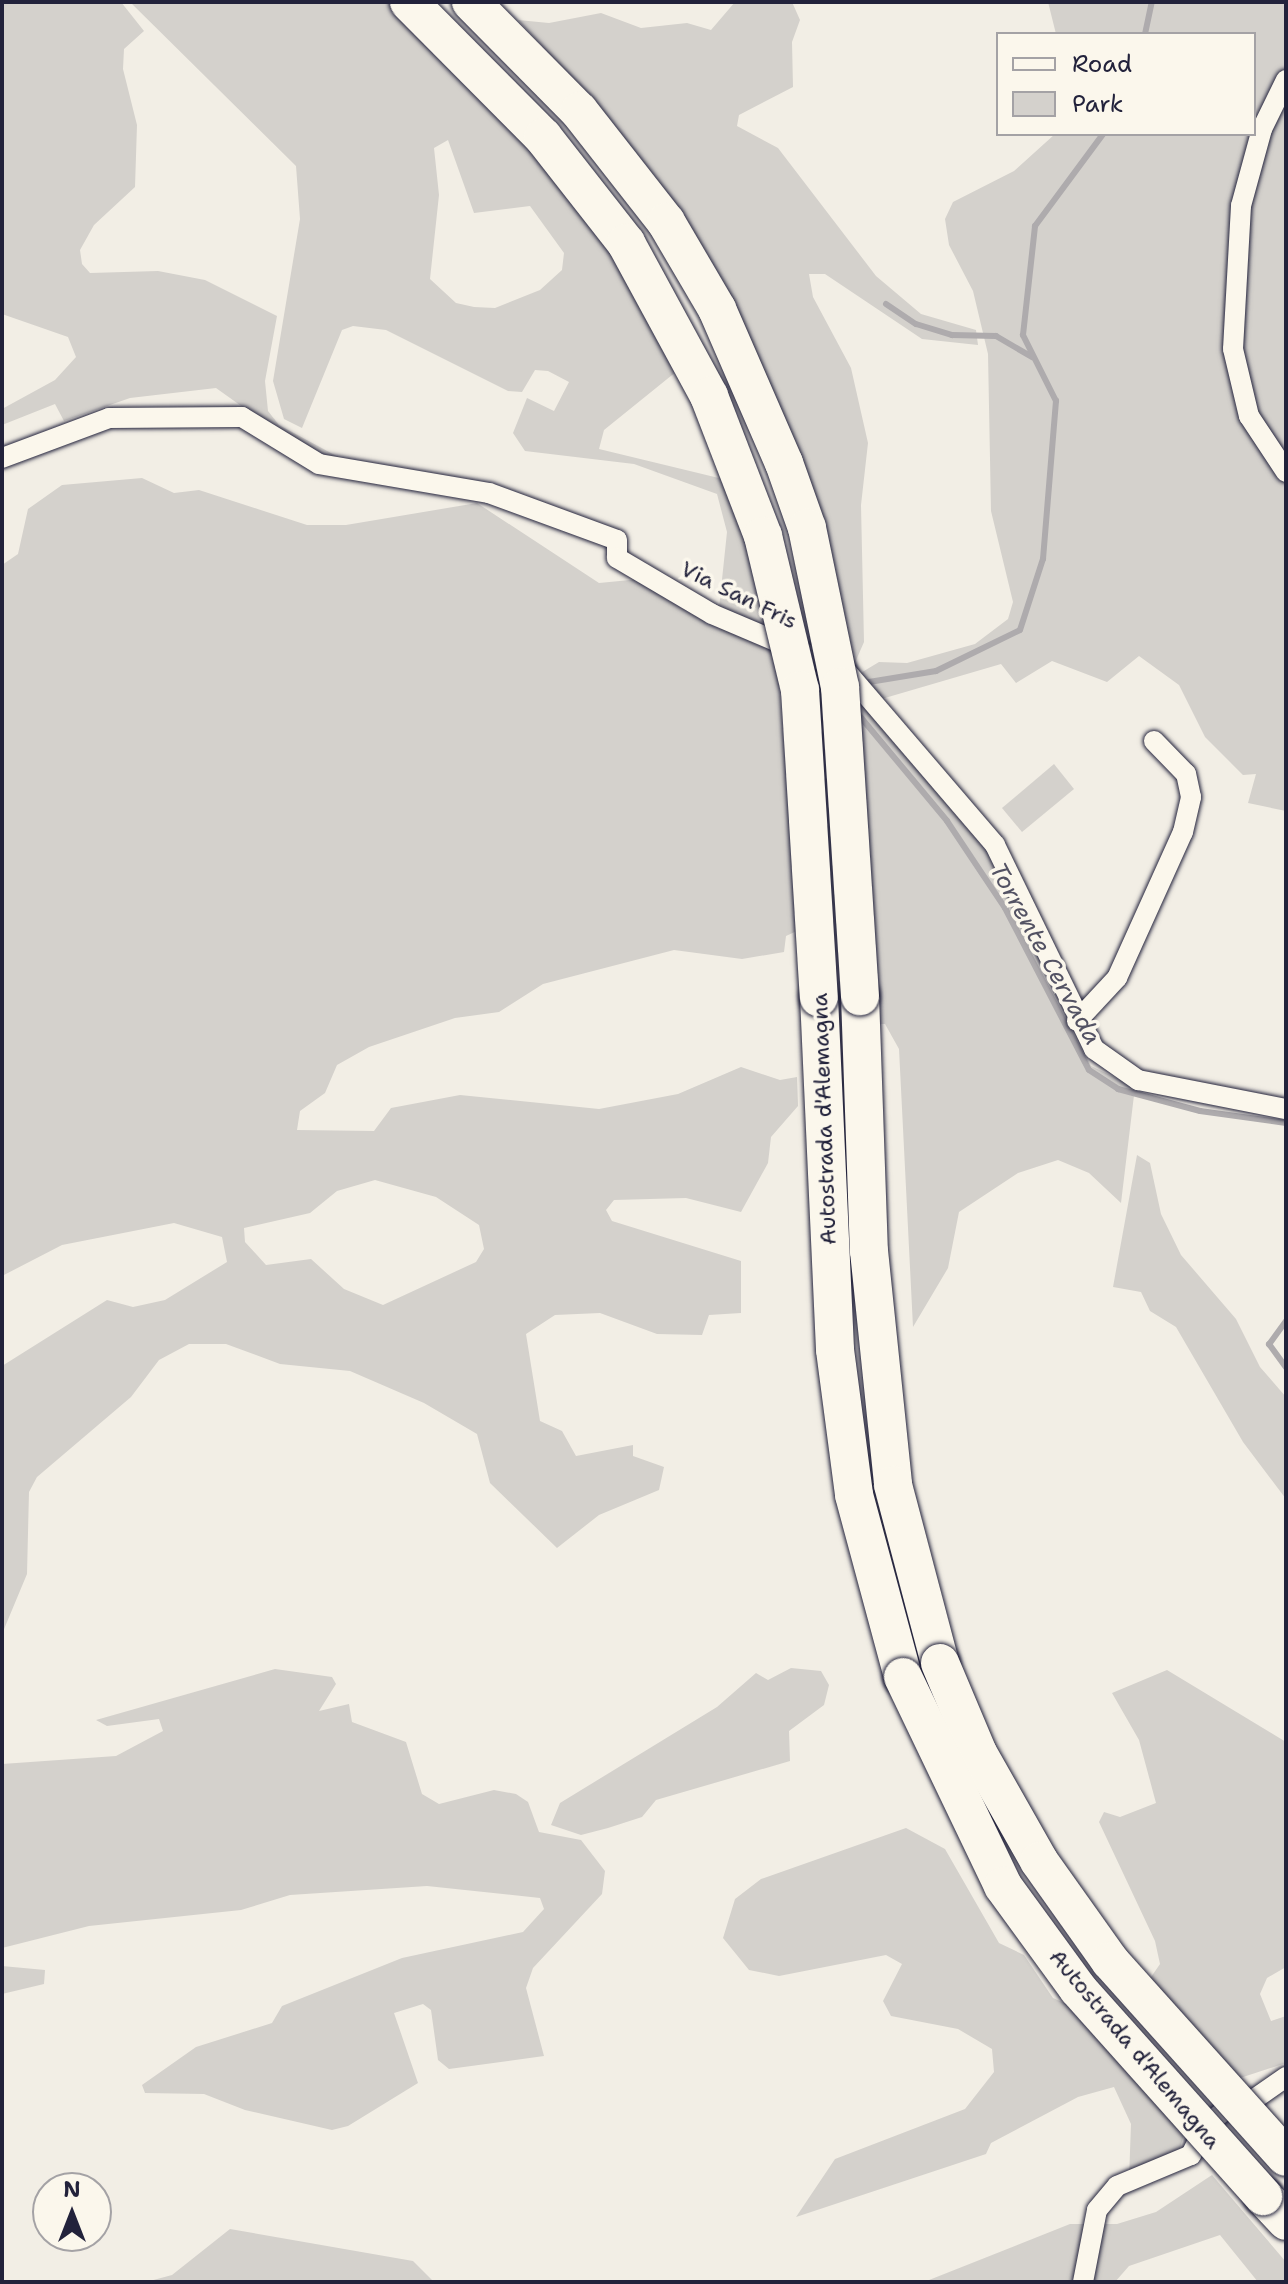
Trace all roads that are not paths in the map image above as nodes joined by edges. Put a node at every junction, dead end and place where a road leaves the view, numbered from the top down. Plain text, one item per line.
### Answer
1 (409, 2) edge
2 (471, 2) edge
3 (1286, 80) edge
4 (2, 458) edge
5 (1286, 472) edge
6 (1154, 741) dead end
7 (1077, 1021) junction
8 (1286, 1109) edge
9 (1286, 2077) edge
10 (1286, 2157) edge
11 (1274, 2209) edge
12 (1083, 2282) edge

1 - 11 highway, Autostrada d'Alemagna, bridge
2 - 10 highway, Autostrada d'Alemagna, bridge
3 - 5 street
4 - 7 street, Via San Fris
6 - 7 street
7 - 8 street, Via San Fris
9 - 12 street

